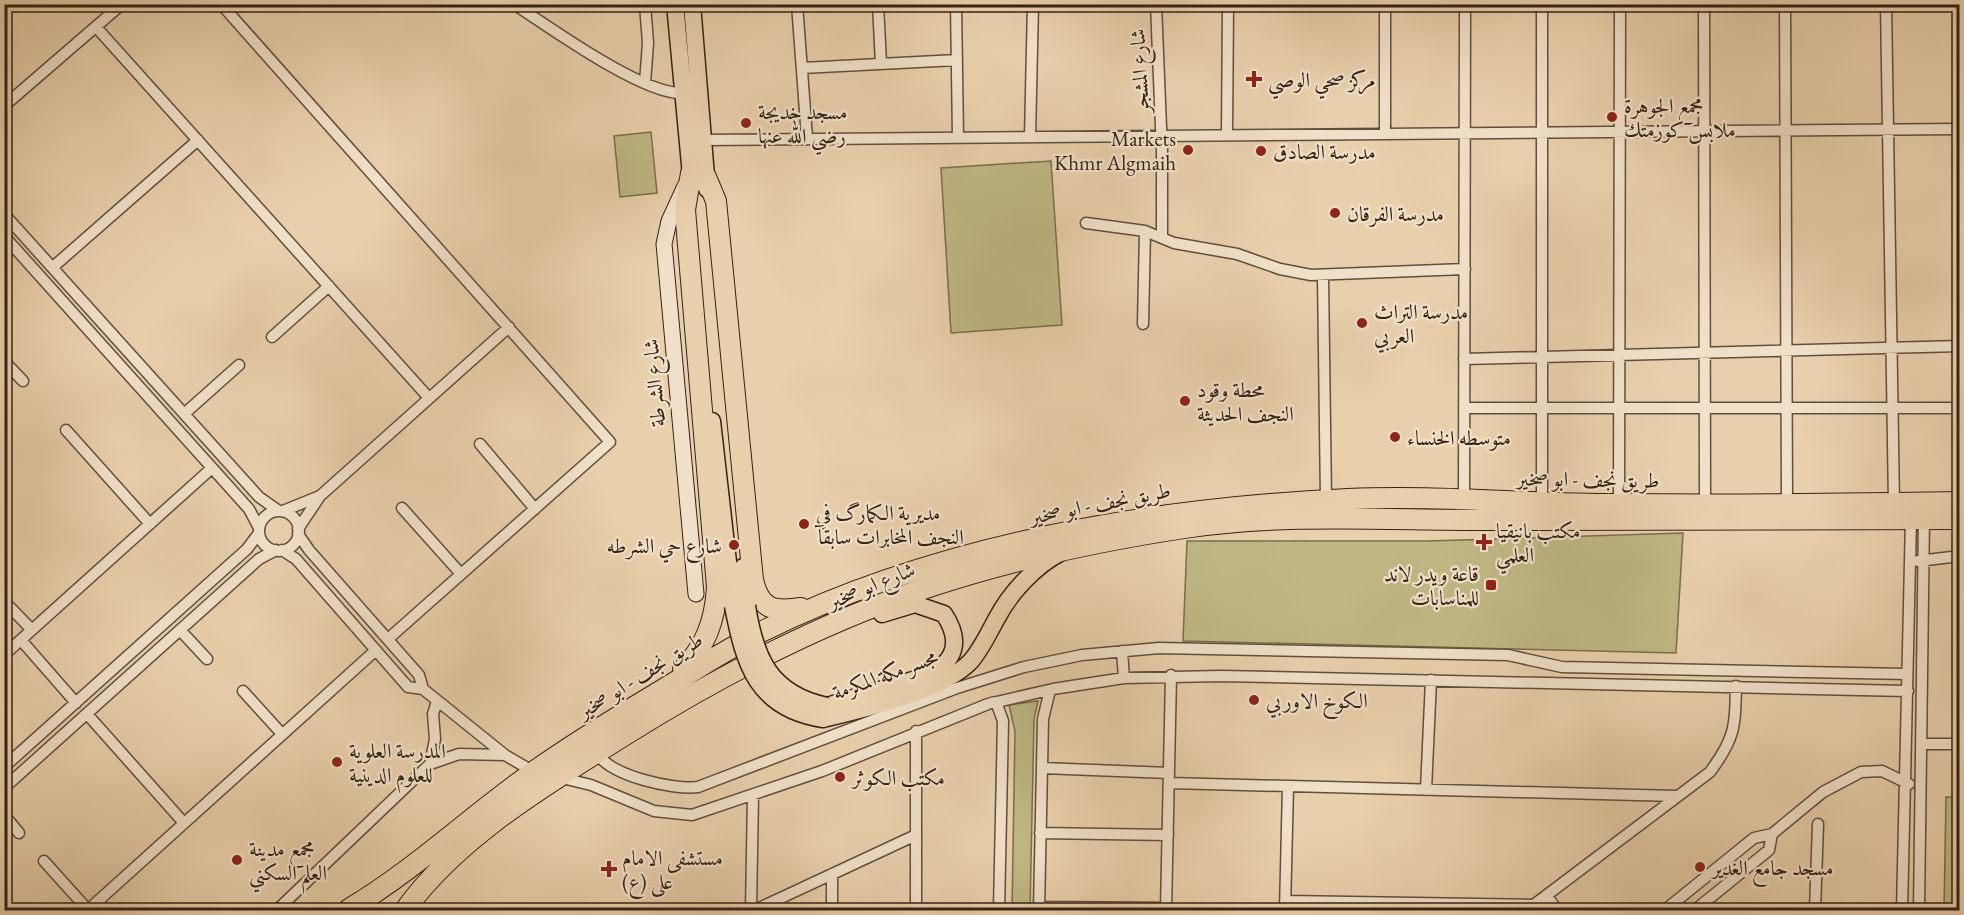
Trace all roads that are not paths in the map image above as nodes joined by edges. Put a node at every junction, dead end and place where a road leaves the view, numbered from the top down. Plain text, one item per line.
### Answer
1 (122, 4) edge
2 (221, 4) edge
3 (514, 4) edge
4 (645, 4) edge
5 (675, 4) edge
6 (692, 4) edge
7 (797, 4) edge
8 (878, 4) edge
9 (956, 4) edge
10 (1033, 4) edge
11 (1156, 4) edge
12 (1227, 4) edge
13 (1385, 4) edge
14 (1465, 4) edge
15 (1542, 4) edge
16 (1620, 4) edge
17 (1704, 4) edge
18 (1785, 4) edge
19 (1886, 4) edge
20 (96, 27) junction
21 (957, 60) junction
22 (881, 64) junction
23 (802, 68) junction
24 (645, 83) junction
25 (683, 93) junction
26 (4, 106) edge
27 (1959, 129) edge
28 (1786, 130) junction
29 (1888, 130) junction
30 (1704, 131) junction
31 (1620, 132) junction
32 (1465, 133) junction
33 (1542, 133) junction
34 (1385, 134) junction
35 (1227, 135) junction
36 (1161, 136) junction
37 (958, 137) junction
38 (1030, 137) junction
39 (807, 138) junction
40 (198, 140) junction
41 (704, 140) junction
42 (699, 175) junction
43 (4, 214) edge
44 (1086, 223) dead end
45 (1145, 231) junction
46 (4, 236) edge
47 (1162, 238) junction
48 (53, 267) junction
49 (1464, 269) junction
50 (1323, 276) junction
51 (329, 286) junction
52 (1143, 324) dead end
53 (509, 327) junction
54 (272, 337) dead end
55 (1959, 346) edge
56 (1892, 348) junction
57 (1787, 351) junction
58 (1704, 353) junction
59 (1619, 355) junction
60 (1542, 357) junction
61 (1464, 359) junction
62 (4, 361) edge
63 (239, 365) dead end
64 (23, 381) dead end
65 (429, 398) junction
66 (1464, 408) junction
67 (1542, 408) junction
68 (1619, 408) junction
69 (1705, 408) junction
70 (1787, 408) junction
71 (1892, 408) junction
72 (1959, 408) edge
73 (184, 414) junction
74 (66, 430) dead end
75 (480, 444) dead end
76 (212, 468) junction
77 (320, 496) junction
78 (1389, 498) junction
79 (1326, 501) junction
80 (1464, 501) junction
81 (1959, 502) edge
82 (1542, 503) junction
83 (1705, 503) junction
84 (1894, 503) junction
85 (1619, 505) junction
86 (1787, 505) junction
87 (402, 508) dead end
88 (535, 509) junction
89 (1348, 509) junction
90 (281, 511) junction
91 (1917, 518) junction
92 (1959, 519) edge
93 (1389, 520) junction
94 (150, 524) junction
95 (1188, 527) joint
96 (259, 531) junction
97 (298, 531) junction
98 (1070, 549) junction
99 (279, 550) junction
100 (1959, 556) edge
101 (1923, 561) junction
102 (1910, 562) junction
103 (461, 574) junction
104 (696, 594) dead end
105 (842, 598) junction
106 (7, 605) edge
107 (740, 606) junction
108 (32, 630) junction
109 (180, 630) junction
110 (824, 630) junction
111 (387, 639) junction
112 (21, 640) junction
113 (6, 649) edge
114 (375, 650) junction
115 (1122, 651) junction
116 (207, 659) dead end
117 (1562, 667) junction
118 (1907, 674) junction
119 (1171, 675) junction
120 (1124, 678) junction
121 (1431, 680) junction
122 (1561, 683) junction
123 (1736, 686) junction
124 (1053, 689) junction
125 (423, 690) junction
126 (243, 691) dead end
127 (1908, 691) junction
128 (654, 695) junction
129 (437, 701) junction
130 (76, 703) junction
131 (988, 704) junction
132 (825, 713) junction
133 (87, 714) junction
134 (916, 731) junction
135 (282, 734) junction
136 (1921, 744) junction
137 (1959, 744) edge
138 (597, 753) junction
139 (505, 755) junction
140 (430, 764) junction
141 (4, 768) edge
142 (1042, 768) junction
143 (534, 772) junction
144 (558, 777) junction
145 (1169, 778) junction
146 (1906, 782) junction
147 (1921, 784) junction
148 (1288, 786) junction
149 (4, 788) edge
150 (1426, 790) junction
151 (753, 795) junction
152 (1676, 796) junction
153 (4, 815) edge
154 (184, 824) junction
155 (1818, 824) dead end
156 (20, 832) dead end
157 (1041, 833) junction
158 (1772, 834) junction
159 (916, 835) junction
160 (1168, 836) junction
161 (44, 861) dead end
162 (832, 874) junction
163 (1547, 896) junction
164 (1285, 906) edge
165 (1531, 908) edge
166 (1039, 909) edge
167 (1166, 909) edge
168 (88, 910) edge
169 (277, 910) edge
170 (352, 910) edge
171 (405, 910) edge
172 (753, 910) edge
173 (832, 910) edge
174 (916, 910) edge
175 (999, 910) edge
176 (1557, 910) edge
177 (1665, 910) edge
178 (1695, 910) edge
179 (1815, 910) edge
180 (1902, 910) edge
181 (1919, 910) edge

1 - 20 street
2 - 53 street
3 - 24 street
4 - 24 street
5 - 25 main road
6 - 41 main road
7 - 23 street
8 - 22 street
9 - 21 street
10 - 38 street
11 - 36 street, شارع المشجر
12 - 35 street
13 - 34 street
14 - 32 street
15 - 33 street
16 - 31 street
17 - 30 street
18 - 28 street
19 - 29 street
20 - 26 street
20 - 40 street
21 - 22 street
21 - 37 street
22 - 23 street
23 - 39 street
24 - 25 street
25 - 42 main road
27 - 29 street
28 - 29 street
28 - 30 street
28 - 57 street
29 - 56 street
30 - 31 street
30 - 58 street
31 - 33 street
31 - 59 street
32 - 33 street
32 - 34 street
32 - 49 street
33 - 60 street
34 - 35 street
35 - 36 street
36 - 38 street
36 - 47 street, شارع المشجر
37 - 38 street
37 - 39 street
39 - 41 street
40 - 48 street
40 - 51 street
41 - 42 main road
42 - 104 street, شارع الشرطة
42 - 105 highway
42 - 107 main road, مجسر مكة المكرمة
42 - 107 main road, مجسر مكة المكرمة
42 - 128 highway
43 - 48 street
44 - 45 street
45 - 47 street
45 - 52 street
46 - 76 street
47 - 50 street
48 - 73 street
49 - 50 street
49 - 61 street
50 - 79 street
51 - 54 street
51 - 65 street
53 - 65 street
53 - 88 street
55 - 56 street
56 - 57 street
56 - 71 street
57 - 58 street
57 - 70 street
58 - 59 street
58 - 69 street
59 - 60 street
59 - 68 street
60 - 61 street
60 - 67 street
61 - 66 street
62 - 64 street
63 - 73 street
65 - 77 street
66 - 67 street
66 - 80 street
67 - 68 street
67 - 82 street
68 - 69 street
68 - 85 street
69 - 70 street
69 - 83 street
70 - 71 street
70 - 86 street
71 - 72 street
71 - 84 street
73 - 90 street
74 - 94 street
75 - 88 street
76 - 94 street
76 - 96 street
77 - 90 street
77 - 97 street
78 - 80 highway, طريق نجف - ابو صخير
78 - 89 highway, طريق نجف - ابو صخير
78 - 93 highway
79 - 89 highway, طريق نجف - ابو صخير
79 - 105 highway, طريق نجف - ابو صخير
80 - 82 highway, طريق نجف - ابو صخير
81 - 84 highway, طريق نجف - ابو صخير
82 - 85 highway, طريق نجف - ابو صخير
83 - 85 highway, طريق نجف - ابو صخير
83 - 86 highway, طريق نجف - ابو صخير
84 - 86 highway, طريق نجف - ابو صخير
87 - 103 street
88 - 103 street
89 - 93 highway, طريق نجف - ابو صخير
89 - 95 highway, طريق نجف - ابو صخير
90 - 96 street
90 - 97 street
91 - 92 highway, طريق نجف - ابو صخير
91 - 93 highway, طريق نجف - ابو صخير
91 - 101 street
91 - 102 street
94 - 108 street
95 - 98 highway, شارع ابو صخير
96 - 99 street
96 - 130 street
97 - 99 street
97 - 111 street
98 - 110 highway, شارع ابو صخير
98 - 132 main road, مجسر مكة المكرمة
99 - 109 street
99 - 114 street
100 - 101 street
101 - 102 street
101 - 136 street
102 - 118 street
103 - 111 street
105 - 128 highway, طريق نجف - ابو صخير
106 - 108 street
107 - 132 main road, مجسر مكة المكرمة, bridge
108 - 112 street
109 - 116 street
109 - 133 street
110 - 132 main road, مجسر مكة المكرمة
110 - 138 highway, شارع ابو صخير
111 - 125 street
112 - 113 street
112 - 130 street
114 - 125 street
114 - 135 street
115 - 117 street
115 - 120 street
115 - 138 street
117 - 118 street
117 - 122 street
118 - 127 street
119 - 120 street
119 - 121 street
119 - 145 street
120 - 124 street
121 - 122 street
121 - 150 street
122 - 123 street
123 - 127 street
123 - 152 street
124 - 131 street
124 - 142 street
125 - 129 street
126 - 135 street
127 - 146 street
128 - 143 highway, طريق نجف - ابو صخير
129 - 139 street
129 - 140 street
130 - 141 street
131 - 134 street
131 - 175 street
133 - 149 street
133 - 154 street
134 - 151 street
134 - 159 street
135 - 154 street
136 - 137 street
136 - 147 street
138 - 144 highway, شارع ابو صخير
139 - 140 street
139 - 143 street
140 - 169 street
142 - 145 street
142 - 157 street
143 - 170 highway, طريق نجف - ابو صخير
144 - 151 street
144 - 171 highway
145 - 148 street
145 - 160 street
146 - 147 street
146 - 158 street
146 - 180 street
147 - 181 street
148 - 150 street
148 - 164 street
150 - 152 street
151 - 172 street
152 - 163 street
153 - 156 street
154 - 168 street
155 - 179 street
157 - 160 street
157 - 166 street
158 - 177 street
158 - 178 street
159 - 162 street
159 - 174 street
160 - 167 street
161 - 168 street
162 - 172 street
162 - 173 street
163 - 165 street
163 - 176 street
164 - 165 street
166 - 167 street

